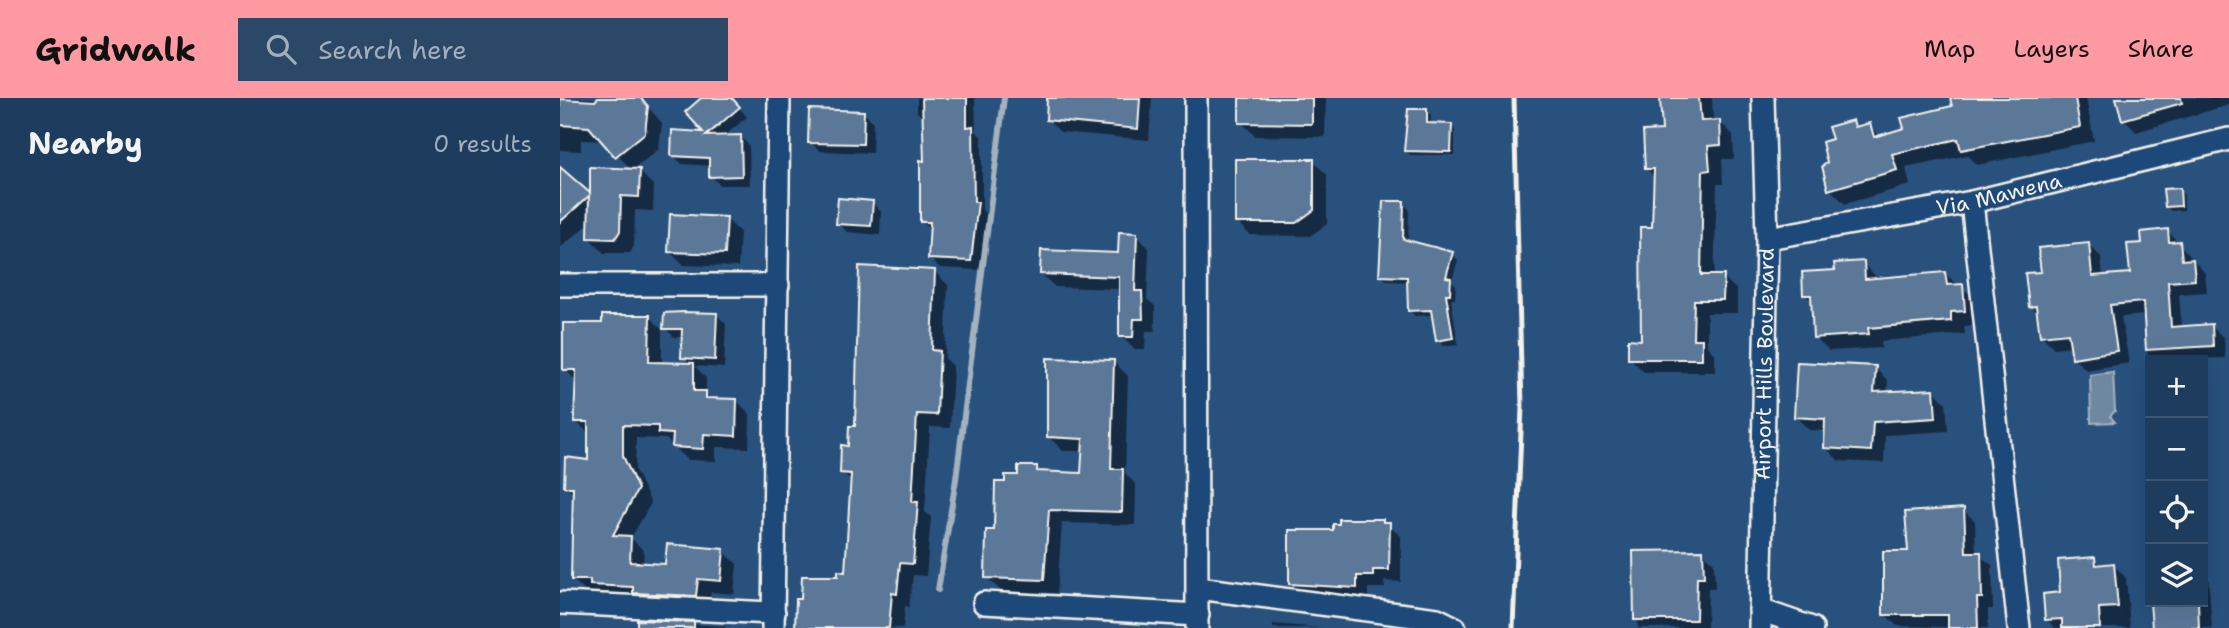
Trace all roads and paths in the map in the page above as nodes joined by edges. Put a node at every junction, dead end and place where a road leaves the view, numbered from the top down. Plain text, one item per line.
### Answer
1 (779, 98) edge
2 (1196, 98) edge
3 (1763, 98) edge
4 (2229, 138) edge
5 (1972, 202) junction
6 (1767, 238) junction
7 (560, 285) edge
8 (778, 285) junction
9 (1198, 587) junction
10 (560, 603) edge
11 (984, 603) dead end
12 (1760, 619) edge
13 (773, 620) edge
14 (1198, 622) edge
15 (1455, 628) edge
16 (1812, 628) edge
17 (2019, 628) edge

1 - 8 street
2 - 9 street
3 - 6 street, Airport Hills Boulevard
4 - 5 street, Via Mawena
5 - 6 street, Via Mawena
5 - 17 street
6 - 12 street, Airport Hills Boulevard
7 - 8 street
8 - 13 street
9 - 14 street
9 - 15 street
10 - 13 street
11 - 14 street
12 - 16 street

